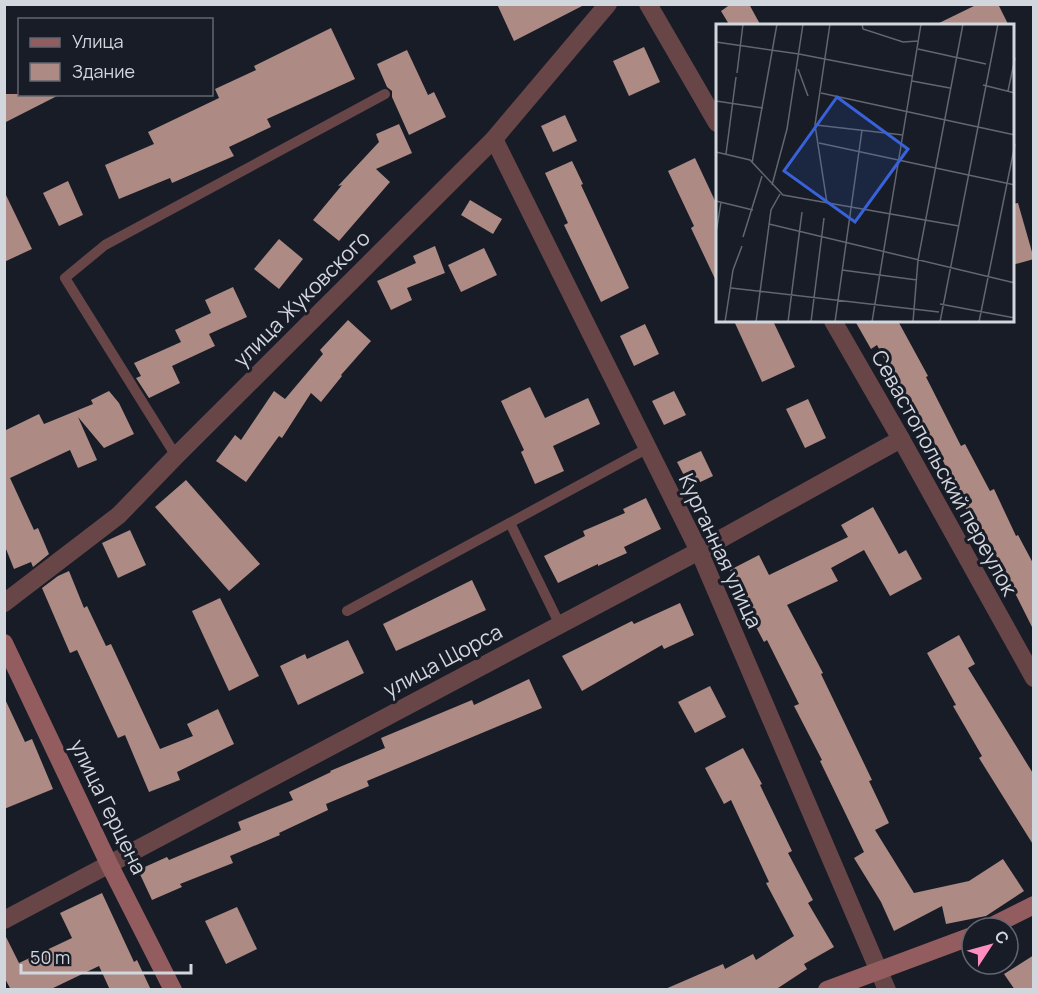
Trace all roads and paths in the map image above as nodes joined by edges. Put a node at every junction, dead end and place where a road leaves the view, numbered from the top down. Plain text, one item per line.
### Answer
1 (608, 4) edge
2 (648, 4) edge
3 (385, 94) dead end
4 (716, 121) edge
5 (494, 139) junction
6 (834, 322) edge
7 (902, 439) junction
8 (648, 448) junction
9 (176, 456) junction
10 (510, 523) junction
11 (699, 551) junction
12 (4, 603) edge
13 (347, 611) dead end
14 (560, 625) junction
15 (4, 643) edge
16 (1034, 678) edge
17 (110, 864) junction
18 (1034, 905) edge
19 (1012, 916) edge
20 (4, 920) edge
21 (960, 941) edge
22 (879, 971) junction
23 (173, 990) edge
24 (827, 990) edge
25 (887, 990) edge

1 - 5 street, улица Жуковского
2 - 4 street
3 - 9 lane
5 - 8 street, Курганная улица
5 - 9 street, улица Жуковского
6 - 7 street, Севастопольский переулок
7 - 11 street, улица Щорса
7 - 16 street, Севастопольский переулок
8 - 10 lane
8 - 11 street, Курганная улица
9 - 12 street, улица Жуковского
10 - 13 lane
10 - 14 lane
11 - 14 street, улица Щорса
11 - 22 street, Курганная улица
14 - 17 street, улица Щорса
15 - 17 street, улица Герцена
17 - 20 street, улица Щорса
17 - 23 street, улица Герцена
18 - 19 street
21 - 22 street
22 - 24 street
22 - 25 street, Курганная улица

